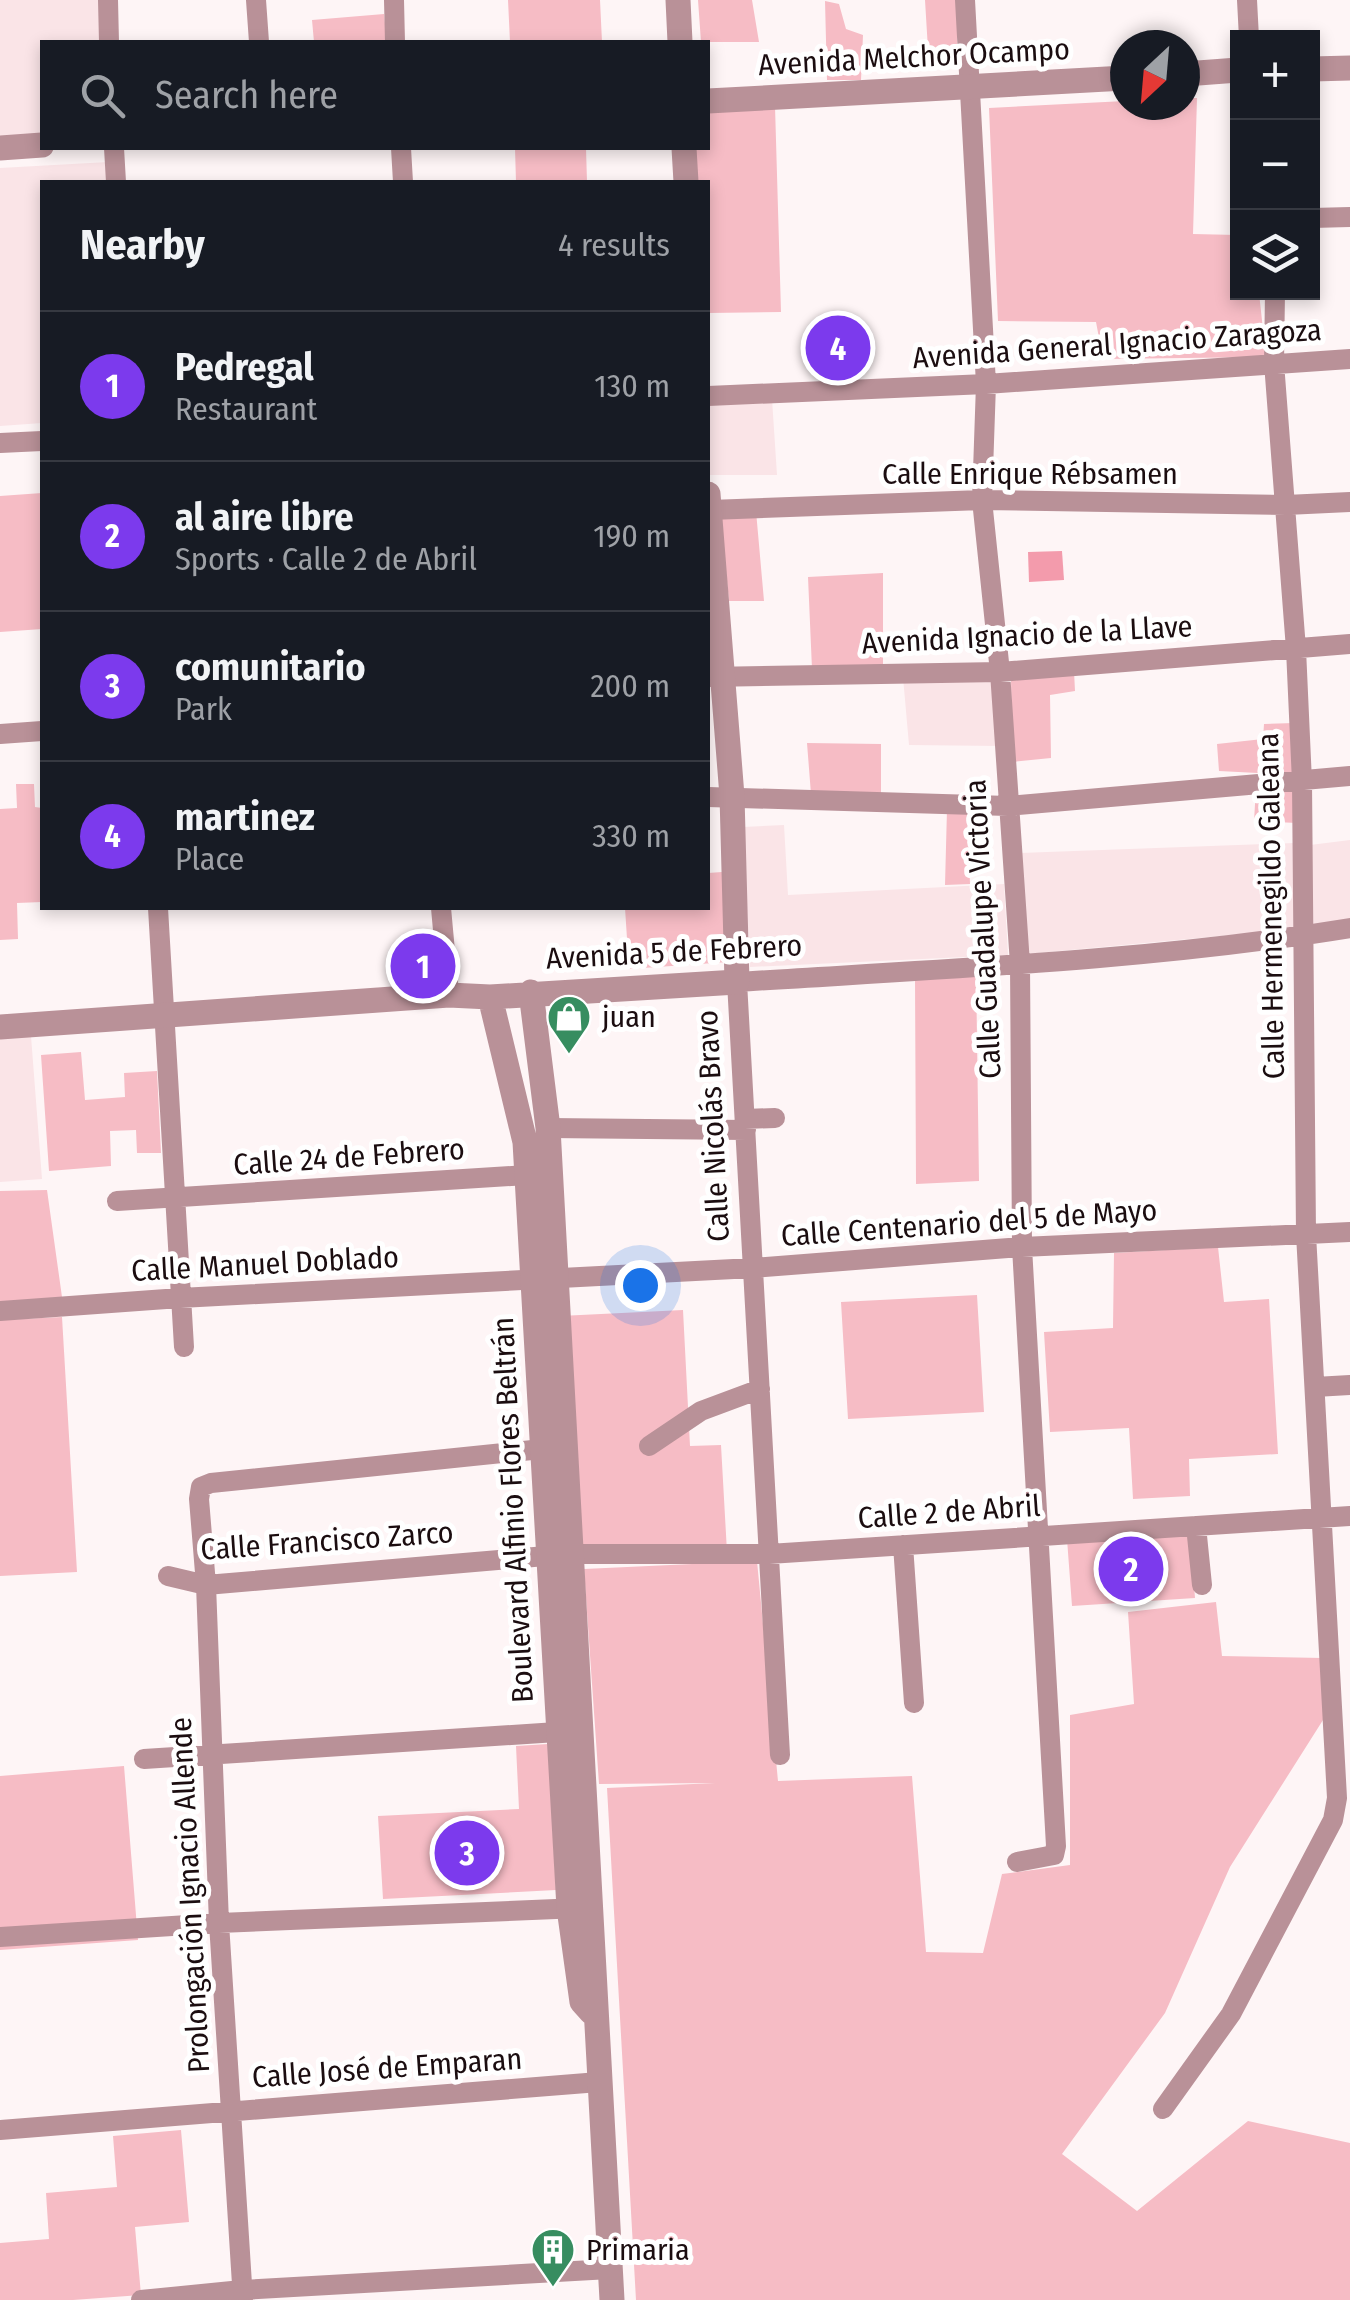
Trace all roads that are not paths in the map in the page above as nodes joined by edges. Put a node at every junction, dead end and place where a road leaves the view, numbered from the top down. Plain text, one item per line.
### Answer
1 (108, 0) edge
2 (256, 0) edge
3 (394, 0) edge
4 (678, 0) edge
5 (964, 0) edge
6 (1247, 0) edge
7 (1249, 30) edge
8 (110, 40) edge
9 (259, 40) edge
10 (396, 40) edge
11 (680, 40) edge
12 (1320, 68) edge
13 (1350, 68) edge
14 (1230, 71) edge
15 (1200, 73) edge
16 (1110, 79) edge
17 (968, 88) junction
18 (710, 101) edge
19 (40, 146) edge
20 (0, 148) edge
21 (114, 150) edge
22 (401, 150) edge
23 (684, 150) edge
24 (116, 180) edge
25 (403, 180) edge
26 (686, 180) edge
27 (1350, 217) edge
28 (1320, 218) edge
29 (1275, 300) edge
30 (1350, 359) edge
31 (1274, 363) junction
32 (986, 384) junction
33 (710, 396) edge
34 (40, 441) edge
35 (0, 443) edge
36 (982, 500) junction
37 (710, 502) edge
38 (1350, 502) edge
39 (1286, 505) junction
40 (710, 560) edge
41 (1350, 644) edge
42 (1296, 649) junction
43 (1000, 672) junction
44 (714, 676) edge
45 (40, 731) edge
46 (0, 734) edge
47 (1350, 776) edge
48 (1302, 782) junction
49 (720, 796) edge
50 (1008, 806) junction
51 (158, 910) edge
52 (441, 910) edge
53 (1350, 928) edge
54 (1301, 936) junction
55 (1020, 964) junction
56 (737, 982) junction
57 (530, 992) junction
58 (449, 994) junction
59 (490, 996) junction
60 (163, 1014) junction
61 (0, 1027) edge
62 (775, 1118) dead end
63 (746, 1124) junction
64 (548, 1128) junction
65 (527, 1176) junction
66 (175, 1198) junction
67 (118, 1201) dead end
68 (1350, 1232) edge
69 (1306, 1234) junction
70 (1022, 1247) junction
71 (754, 1268) junction
72 (544, 1278) junction
73 (180, 1298) junction
74 (0, 1311) edge
75 (184, 1346) dead end
76 (1350, 1385) edge
77 (1315, 1386) junction
78 (760, 1389) junction
79 (649, 1446) dead end
80 (542, 1450) junction
81 (1350, 1516) edge
82 (1322, 1519) junction
83 (1196, 1526) junction
84 (1038, 1537) junction
85 (903, 1545) junction
86 (768, 1554) junction
87 (560, 1555) junction
88 (168, 1576) dead end
89 (206, 1585) junction
90 (1202, 1585) dead end
91 (914, 1703) dead end
92 (1341, 1731) edge
93 (557, 1732) junction
94 (212, 1753) junction
95 (780, 1755) dead end
96 (144, 1759) dead end
97 (572, 1778) junction
98 (1017, 1862) dead end
99 (581, 1908) junction
100 (219, 1922) junction
101 (0, 1938) edge
102 (599, 2082) junction
103 (230, 2110) junction
104 (1162, 2110) dead end
105 (0, 2130) edge
106 (610, 2268) junction
107 (243, 2295) edge
108 (140, 2300) edge
109 (612, 2300) edge

1 - 8 street
2 - 9 street
3 - 10 street
4 - 11 street
5 - 17 street, Calle Guadalupe Victoria
6 - 7 street
12 - 13 street
14 - 15 street
16 - 17 street, Avenida Melchor Ocampo
17 - 18 street, Avenida Melchor Ocampo
17 - 32 street, Calle Guadalupe Victoria
19 - 20 street
21 - 24 street
22 - 25 street
23 - 26 street
27 - 28 street
29 - 31 street, Calle Hermenegildo Galeana
30 - 31 street, Avenida General Ignacio Zaragoza
31 - 32 street, Avenida General Ignacio Zaragoza
31 - 39 street, Calle Hermenegildo Galeana
32 - 33 street, Avenida General Ignacio Zaragoza
32 - 36 street, Calle Guadalupe Victoria
34 - 35 street
36 - 37 street, Calle Enrique Rébsamen
36 - 39 street, Calle Enrique Rébsamen
36 - 43 street, Calle Guadalupe Victoria
38 - 39 street, Calle Enrique Rébsamen
39 - 42 street, Calle Hermenegildo Galeana
40 - 44 street, Calle Nicolás Bravo
41 - 42 street, Avenida Ignacio de la Llave
42 - 43 street, Avenida Ignacio de la Llave
42 - 48 street, Calle Hermenegildo Galeana
43 - 44 street, Avenida Ignacio de la Llave
43 - 50 street, Calle Guadalupe Victoria
44 - 49 street, Calle Nicolás Bravo
45 - 46 street
47 - 48 street
48 - 50 street
48 - 54 street, Calle Hermenegildo Galeana
49 - 50 street
49 - 56 street, Calle Nicolás Bravo
50 - 55 street, Calle Guadalupe Victoria
51 - 60 street
52 - 58 street
53 - 54 street, Avenida 5 de Febrero
54 - 55 street, Avenida 5 de Febrero
54 - 69 street, Calle Hermenegildo Galeana
55 - 56 street, Avenida 5 de Febrero
55 - 70 street, Calle Guadalupe Victoria
56 - 57 street, Avenida 5 de Febrero
56 - 63 street, Calle Nicolás Bravo
57 - 59 street, Avenida 5 de Febrero
57 - 64 street, Boulevard Alfinio Flores Beltrán
58 - 59 street, Avenida 5 de Febrero
58 - 60 street, Avenida 5 de Febrero
59 - 65 street, Boulevard Alfinio Flores Beltrán
60 - 61 street, Avenida 5 de Febrero
60 - 66 street
62 - 63 street
63 - 64 street
63 - 71 street, Calle Nicolás Bravo
64 - 72 street, Boulevard Alfinio Flores Beltrán
65 - 66 street, Calle 24 de Febrero
65 - 72 street, Boulevard Alfinio Flores Beltrán
66 - 67 street, Calle 24 de Febrero
66 - 73 street
68 - 69 street, Calle Centenario del 5 de Mayo
69 - 70 street, Calle Centenario del 5 de Mayo
69 - 77 street, Calle Hermenegildo Galeana
70 - 71 street, Calle Centenario del 5 de Mayo
70 - 84 street, Calle Guadalupe Victoria
71 - 72 street, Calle Centenario del 5 de Mayo
71 - 78 street, Calle Nicolás Bravo
72 - 73 street, Calle Manuel Doblado
72 - 80 street, Boulevard Alfinio Flores Beltrán
72 - 87 street, Boulevard Alfinio Flores Beltrán
73 - 74 street, Calle Manuel Doblado
73 - 75 street
76 - 77 street
77 - 82 street, Calle Hermenegildo Galeana
78 - 79 street
78 - 86 street, Calle Nicolás Bravo
80 - 87 street, Boulevard Alfinio Flores Beltrán
80 - 89 street, Prolongación Ignacio Allende
81 - 82 street, Calle 2 de Abril
82 - 83 street, Calle 2 de Abril
82 - 92 street, Calle Hermenegildo Galeana
83 - 84 street, Calle 2 de Abril
83 - 90 street
84 - 85 street, Calle 2 de Abril
84 - 98 street, Calle Guadalupe Victoria
85 - 86 street, Calle 2 de Abril
85 - 91 street
86 - 87 street, Calle 2 de Abril
86 - 95 street, Calle Nicolás Bravo
87 - 89 street, Calle Francisco Zarco
87 - 93 street, Boulevard Alfinio Flores Beltrán
87 - 97 street, Boulevard Alfinio Flores Beltrán
88 - 89 street, Calle Francisco Zarco
89 - 94 street, Prolongación Ignacio Allende
92 - 104 street, Calle Hermenegildo Galeana
93 - 94 street
93 - 97 street, Boulevard Alfinio Flores Beltrán
94 - 96 street
94 - 100 street, Prolongación Ignacio Allende
97 - 99 street, Boulevard Alfinio Flores Beltrán
99 - 100 street
99 - 102 street, Boulevard Alfinio Flores Beltrán
100 - 101 street
100 - 103 street, Prolongación Ignacio Allende
102 - 103 street, Calle José de Emparan
102 - 106 street, Boulevard Alfinio Flores Beltrán
103 - 105 street, Calle José de Emparan
103 - 107 street, Prolongación Ignacio Allende
106 - 107 street
106 - 109 street, Boulevard Alfinio Flores Beltrán
107 - 108 street

